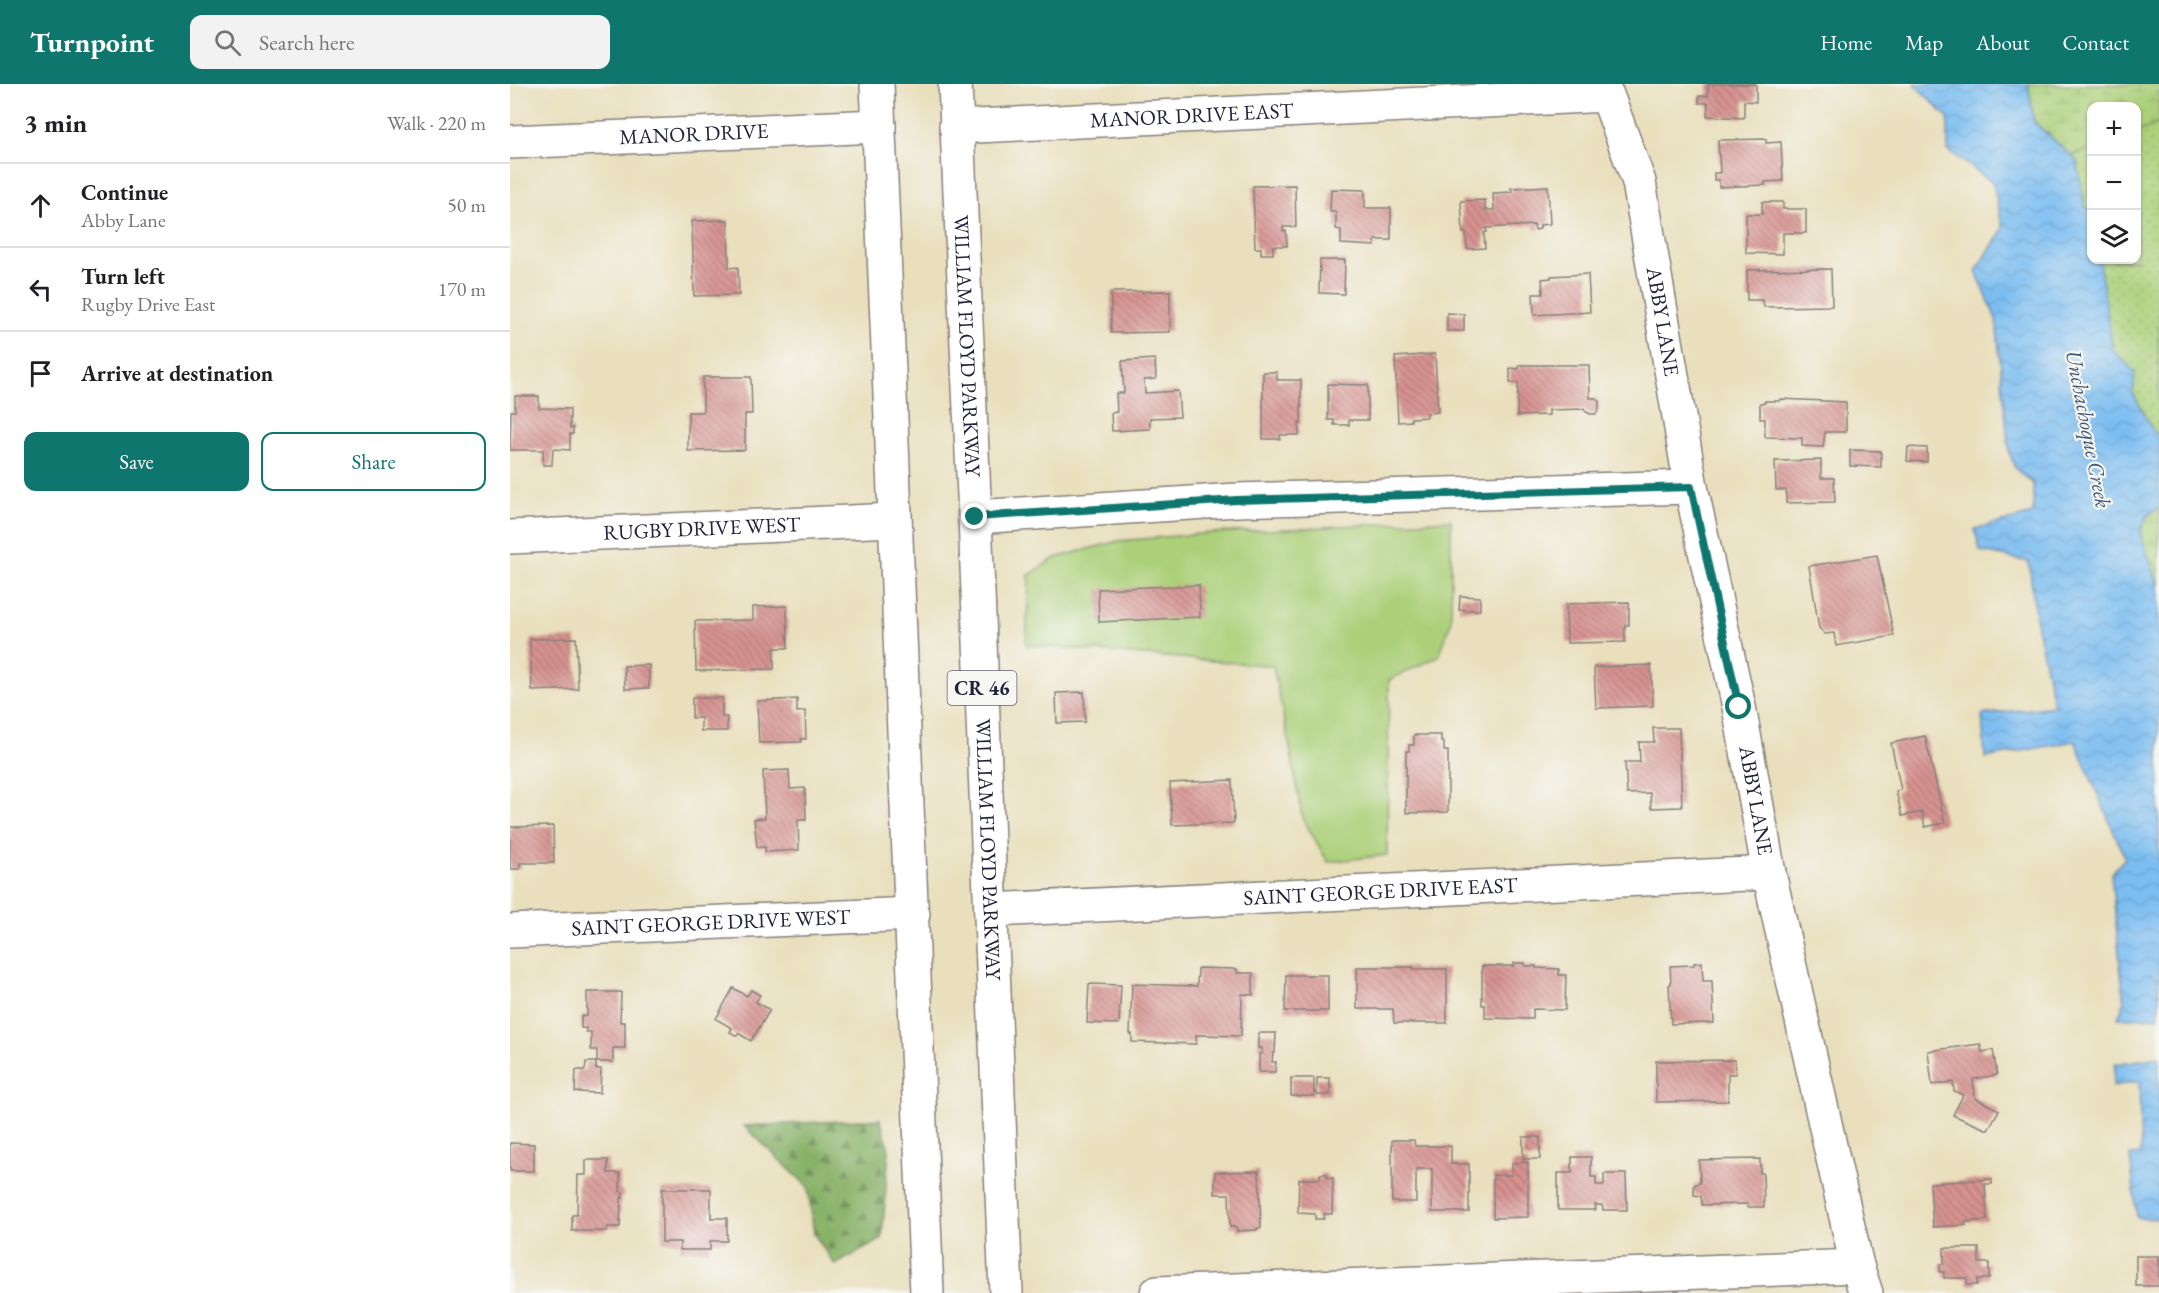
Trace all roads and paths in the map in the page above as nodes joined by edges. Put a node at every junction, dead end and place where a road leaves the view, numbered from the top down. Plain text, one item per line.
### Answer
1 (877, 84) edge
2 (955, 84) edge
3 (1607, 95) joint
4 (879, 126) junction
5 (956, 127) junction
6 (510, 142) edge
7 (1691, 487) junction
8 (975, 517) junction
9 (894, 520) junction
10 (510, 537) edge
11 (1769, 873) junction
12 (991, 910) junction
13 (913, 914) junction
14 (510, 931) edge
15 (1862, 1280) edge
16 (927, 1293) edge
17 (1006, 1293) edge
18 (1157, 1293) edge

1 - 4 main road
2 - 5 main road, WILLIAM FLOYD PARKWAY / CR 46
3 - 5 main road, MANOR DRIVE EAST
3 - 7 main road, ABBY LANE
4 - 6 main road, MANOR DRIVE
4 - 9 main road
5 - 8 main road, WILLIAM FLOYD PARKWAY / CR 46
7 - 8 main road
7 - 11 main road, ABBY LANE
8 - 12 main road, WILLIAM FLOYD PARKWAY / CR 46
9 - 10 main road, RUGBY DRIVE WEST
9 - 13 main road
11 - 12 main road, SAINT GEORGE DRIVE EAST
11 - 15 main road, ABBY LANE
12 - 17 main road, WILLIAM FLOYD PARKWAY / CR 46
13 - 14 main road, SAINT GEORGE DRIVE WEST
13 - 16 main road
15 - 18 main road

